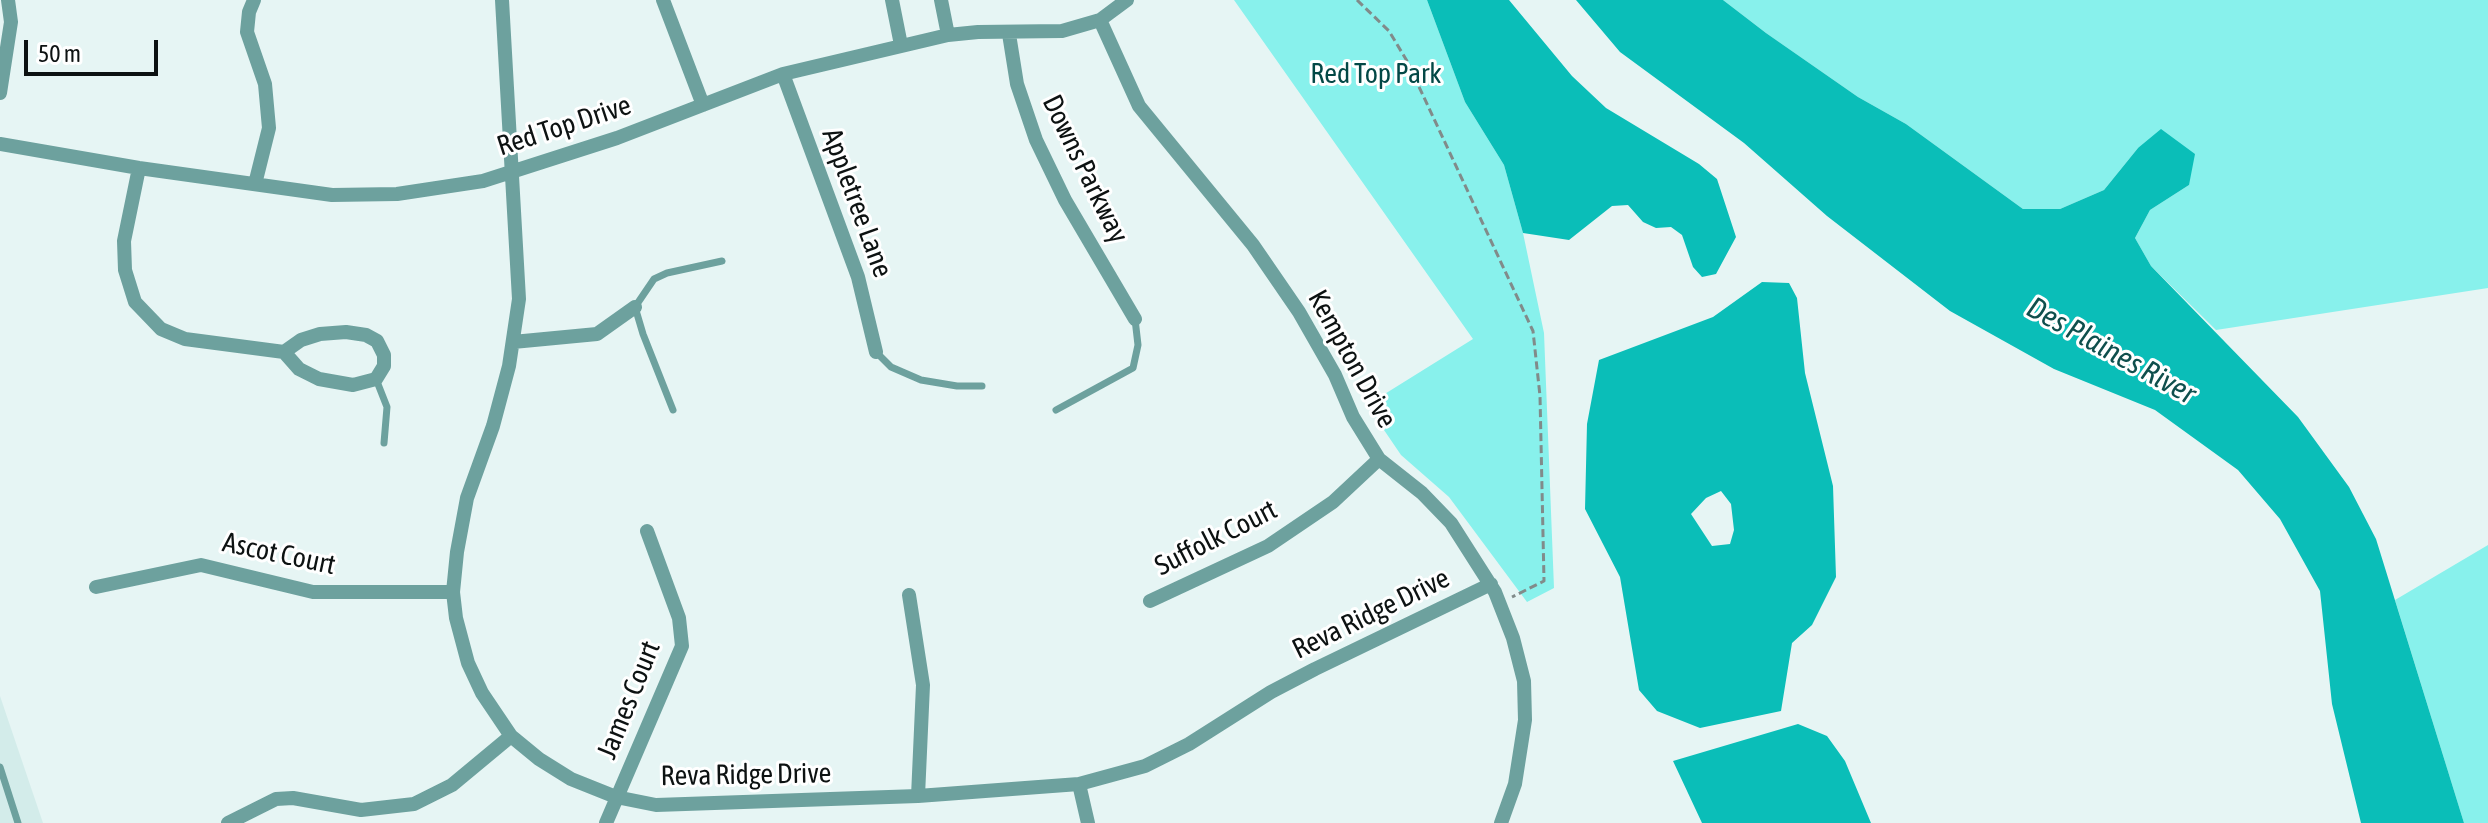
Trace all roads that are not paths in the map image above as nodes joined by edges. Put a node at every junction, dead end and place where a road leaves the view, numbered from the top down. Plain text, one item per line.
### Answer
1 (8, 0) edge
2 (254, 0) edge
3 (502, 0) edge
4 (663, 0) edge
5 (892, 0) edge
6 (941, 0) edge
7 (1127, 0) edge
8 (1100, 20) junction
9 (1009, 34) junction
10 (948, 35) junction
11 (901, 45) junction
12 (783, 74) junction
13 (0, 93) edge
14 (703, 105) junction
15 (0, 144) edge
16 (139, 168) junction
17 (513, 171) junction
18 (255, 184) junction
19 (722, 261) dead end
20 (635, 307) junction
21 (1135, 319) joint
22 (513, 342) junction
23 (284, 352) junction
24 (876, 352) joint
25 (376, 379) junction
26 (982, 386) dead end
27 (673, 410) dead end
28 (1056, 410) dead end
29 (384, 443) dead end
30 (1379, 459) junction
31 (647, 531) dead end
32 (1491, 584) junction
33 (96, 587) dead end
34 (453, 592) junction
35 (909, 595) dead end
36 (1150, 601) dead end
37 (511, 736) junction
38 (0, 767) edge
39 (1079, 784) junction
40 (918, 796) junction
41 (616, 797) junction
42 (18, 823) edge
43 (228, 823) edge
44 (606, 823) edge
45 (1088, 823) edge
46 (1501, 823) edge

1 - 13 street
2 - 18 street
3 - 17 street, Reva Ridge Drive
4 - 14 street
5 - 11 street
6 - 10 street
7 - 8 street, Red Top Drive
8 - 9 street, Red Top Drive
8 - 30 street, Kempton Drive
9 - 10 street, Red Top Drive
9 - 21 street, Downs Parkway
10 - 11 street, Red Top Drive
11 - 12 street, Red Top Drive
12 - 14 street, Red Top Drive
12 - 24 street, Appletree Lane
14 - 17 street, Red Top Drive
15 - 16 street, Red Top Drive
16 - 18 street, Red Top Drive
16 - 23 street
17 - 18 street, Red Top Drive
17 - 22 street, Reva Ridge Drive
19 - 20 lane
20 - 22 street
20 - 27 lane
21 - 28 lane
22 - 34 street, Reva Ridge Drive
23 - 25 street
23 - 25 street
24 - 26 lane
25 - 29 lane
30 - 32 street, Kempton Drive
30 - 36 street, Suffolk Court
31 - 41 street, James Court
32 - 39 street, Reva Ridge Drive
32 - 46 street, Kempton Drive
33 - 34 street, Ascot Court
34 - 37 street, Reva Ridge Drive
35 - 40 street
37 - 41 street, Reva Ridge Drive
37 - 43 street
38 - 42 lane
39 - 40 street, Reva Ridge Drive
39 - 45 street
40 - 41 street, Reva Ridge Drive
41 - 44 street, James Court

